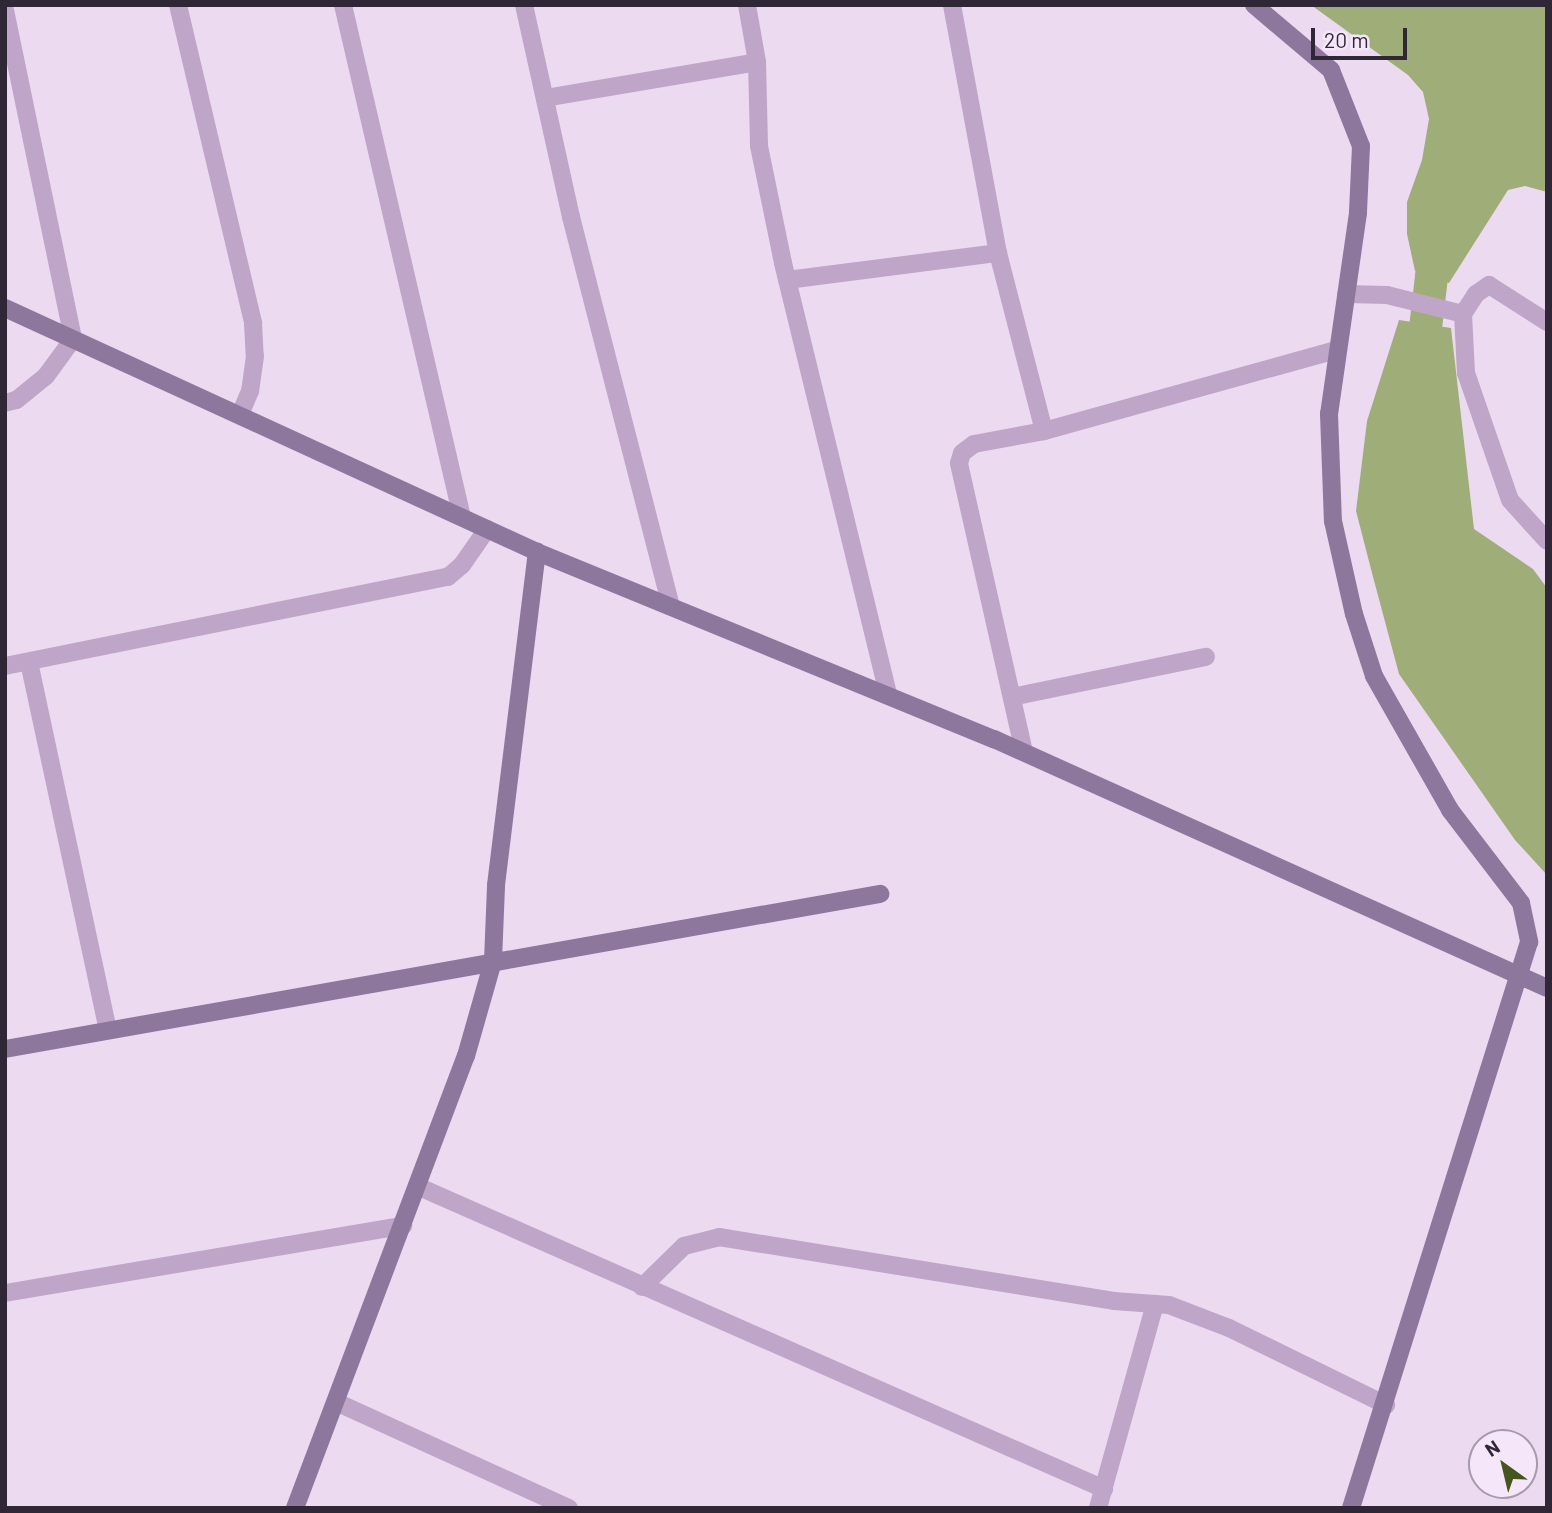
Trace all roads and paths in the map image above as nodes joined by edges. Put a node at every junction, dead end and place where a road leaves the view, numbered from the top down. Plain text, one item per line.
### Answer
1 (178, 5) edge
2 (343, 5) edge
3 (524, 5) edge
4 (747, 5) edge
5 (952, 5) edge
6 (1254, 5) edge
7 (5, 10) edge
8 (757, 62) junction
9 (545, 99) junction
10 (998, 253) junction
11 (787, 280) junction
12 (1346, 294) junction
13 (5, 307) edge
14 (1456, 310) junction
15 (1547, 322) edge
16 (74, 339) junction
17 (1337, 350) junction
18 (5, 403) edge
19 (240, 415) junction
20 (1044, 431) junction
21 (462, 517) junction
22 (487, 529) junction
23 (1547, 541) edge
24 (537, 552) junction
25 (670, 606) junction
26 (1206, 657) dead end
27 (29, 662) junction
28 (5, 666) edge
29 (888, 695) junction
30 (1012, 697) junction
31 (1024, 752) junction
32 (880, 894) dead end
33 (493, 961) junction
34 (1517, 975) junction
35 (1547, 988) edge
36 (108, 1030) junction
37 (5, 1049) edge
38 (417, 1186) junction
39 (403, 1226) junction
40 (642, 1287) junction
41 (5, 1293) edge
42 (1155, 1304) junction
43 (336, 1402) junction
44 (1386, 1405) junction
45 (1104, 1489) junction
46 (295, 1508) edge
47 (569, 1508) edge
48 (1098, 1508) edge
49 (1351, 1508) edge

1 - 19 street
2 - 21 street
3 - 9 street
4 - 8 street
5 - 10 street
6 - 12 street
7 - 16 street
8 - 9 street
8 - 11 street
9 - 25 street
10 - 11 street
10 - 20 street
11 - 29 street
12 - 14 street
12 - 17 street
13 - 16 street
14 - 15 street
14 - 23 street
16 - 18 street
16 - 19 street
17 - 20 street
17 - 34 street
19 - 21 street
20 - 30 street
21 - 22 street
22 - 24 street
22 - 27 street
24 - 25 street
24 - 33 street
25 - 29 street
26 - 30 street
27 - 28 street
27 - 36 street
29 - 31 street
30 - 31 street
31 - 34 street
32 - 33 street
33 - 36 street
33 - 38 street
34 - 35 street
34 - 44 street
36 - 37 street
38 - 39 street
38 - 40 street
39 - 41 street
39 - 43 street
40 - 42 street
40 - 45 street
42 - 44 street
42 - 45 street
43 - 46 street
43 - 47 street
44 - 49 street
45 - 48 street

